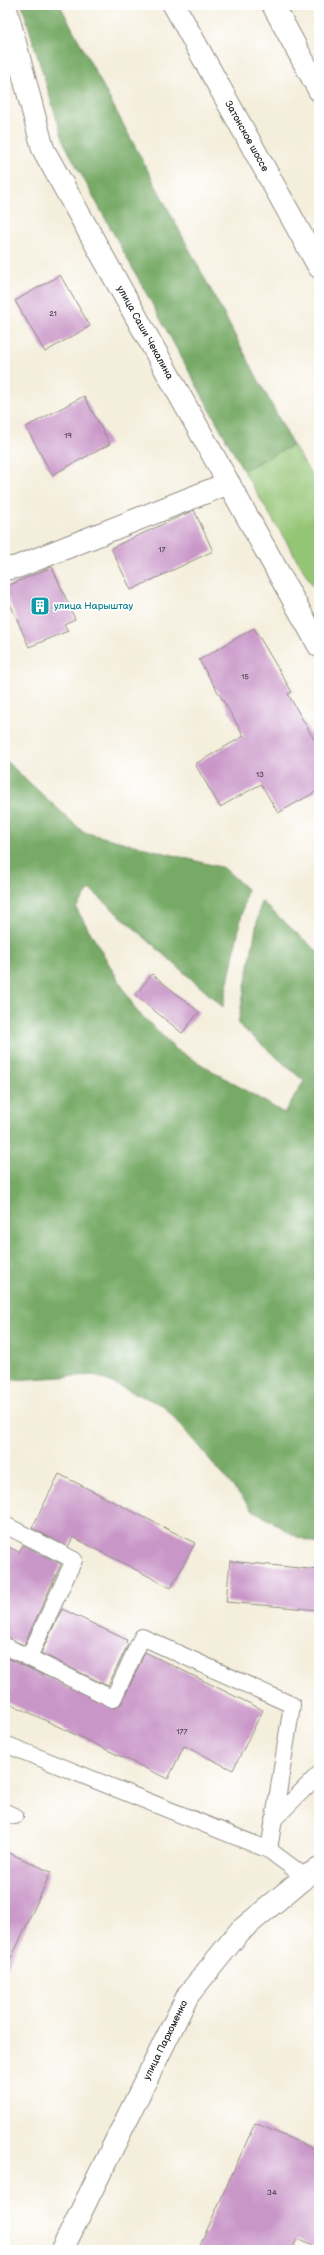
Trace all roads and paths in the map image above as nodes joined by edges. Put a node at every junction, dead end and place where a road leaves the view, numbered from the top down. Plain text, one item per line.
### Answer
1 (5, 5) edge
2 (174, 5) edge
3 (273, 5) edge
4 (319, 90) edge
5 (319, 267) edge
6 (229, 483) junction
7 (5, 569) edge
8 (319, 646) edge
9 (5, 1525) edge
10 (5, 1646) edge
11 (29, 1657) junction
12 (5, 1744) edge
13 (319, 1774) edge
14 (273, 1820) junction
15 (269, 1850) junction
16 (312, 1873) edge
17 (62, 2250) edge

1 - 6 street, улица Саши Чекалина
2 - 5 street, Затонское шоссе
3 - 4 street
6 - 7 street
6 - 8 street, улица Саши Чекалина
9 - 11 lane
10 - 11 lane
11 - 14 lane
12 - 15 lane
13 - 14 lane
14 - 15 lane
15 - 16 lane
16 - 17 street, улица Пархоменко

